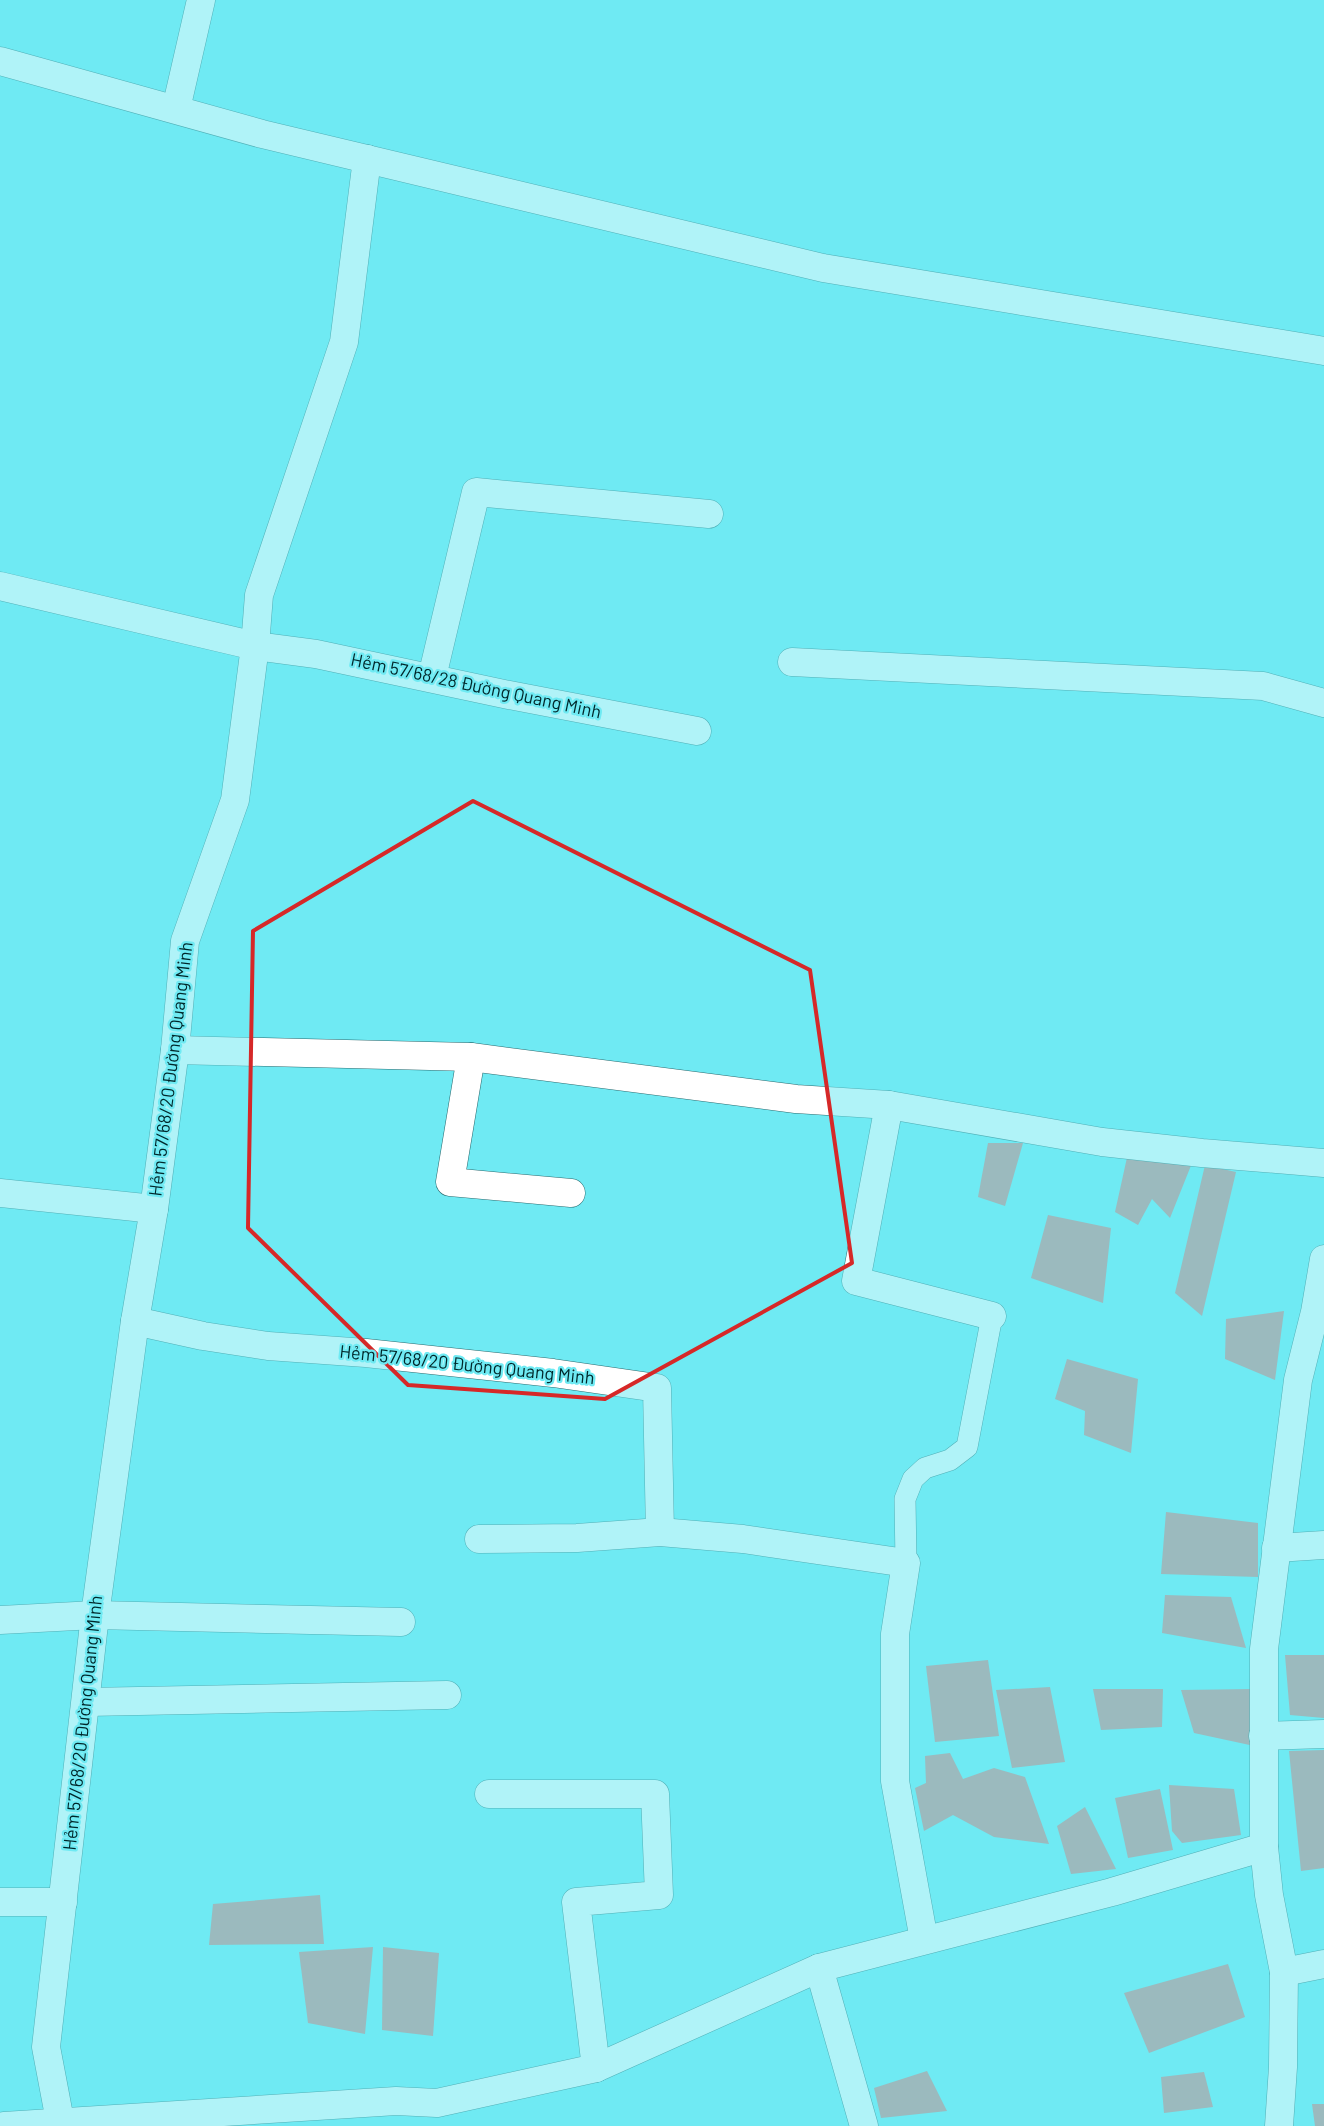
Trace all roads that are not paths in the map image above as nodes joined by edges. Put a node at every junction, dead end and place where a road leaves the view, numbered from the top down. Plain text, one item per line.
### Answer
1 (201, 0) edge
2 (0, 61) edge
3 (176, 109) junction
4 (367, 159) junction
5 (1324, 351) edge
6 (708, 514) dead end
7 (0, 586) edge
8 (255, 646) junction
9 (792, 662) dead end
10 (432, 678) junction
11 (1324, 703) edge
12 (697, 730) dead end
13 (175, 1050) junction
14 (471, 1057) junction
15 (889, 1105) junction
16 (1324, 1163) edge
17 (0, 1193) edge
18 (571, 1194) dead end
19 (154, 1209) junction
20 (1324, 1259) edge
21 (1320, 1313) edge
22 (992, 1316) joint
23 (135, 1320) junction
24 (660, 1532) junction
25 (480, 1539) dead end
26 (1324, 1545) edge
27 (1276, 1548) junction
28 (906, 1563) junction
29 (95, 1615) junction
30 (0, 1620) edge
31 (401, 1622) dead end
32 (447, 1695) dead end
33 (86, 1702) junction
34 (1324, 1734) edge
35 (1263, 1736) junction
36 (489, 1794) dead end
37 (1264, 1846) junction
38 (0, 1902) edge
39 (63, 1902) junction
40 (924, 1940) junction
41 (1324, 1964) edge
42 (819, 1968) junction
43 (1284, 1972) junction
44 (596, 2068) junction
45 (61, 2124) edge
46 (4, 2126) edge
47 (864, 2126) edge
48 (1279, 2126) edge

1 - 3 street
2 - 3 street
3 - 4 street
4 - 5 street
4 - 8 street, Hẻm 57/68/20 Đường Quang Minh
6 - 10 street
7 - 8 street, Hẻm 57/68/28 Đường Quang Minh
8 - 10 street, Hẻm 57/68/28 Đường Quang Minh
8 - 13 street, Hẻm 57/68/20 Đường Quang Minh
9 - 11 street
10 - 12 street, Hẻm 57/68/28 Đường Quang Minh
13 - 14 street
13 - 19 street, Hẻm 57/68/20 Đường Quang Minh
14 - 15 street
14 - 18 street
15 - 16 street
15 - 22 street
17 - 19 street
19 - 23 street, Hẻm 57/68/20 Đường Quang Minh
20 - 21 street
21 - 27 street
22 - 28 lane
23 - 24 street, Hẻm 57/68/20 Đường Quang Minh
23 - 29 street, Hẻm 57/68/20 Đường Quang Minh
24 - 25 street
24 - 28 street
26 - 27 street
27 - 35 street
28 - 40 street
29 - 30 street
29 - 31 street
29 - 33 street, Hẻm 57/68/20 Đường Quang Minh
32 - 33 street
33 - 39 street, Hẻm 57/68/20 Đường Quang Minh
34 - 35 street
35 - 37 street
36 - 44 street
37 - 40 street
37 - 43 street
38 - 39 street
39 - 45 street, Hẻm 57/68/20 Đường Quang Minh
40 - 42 street
41 - 43 street
42 - 44 street
42 - 47 street
43 - 48 street
44 - 45 street
45 - 46 street

